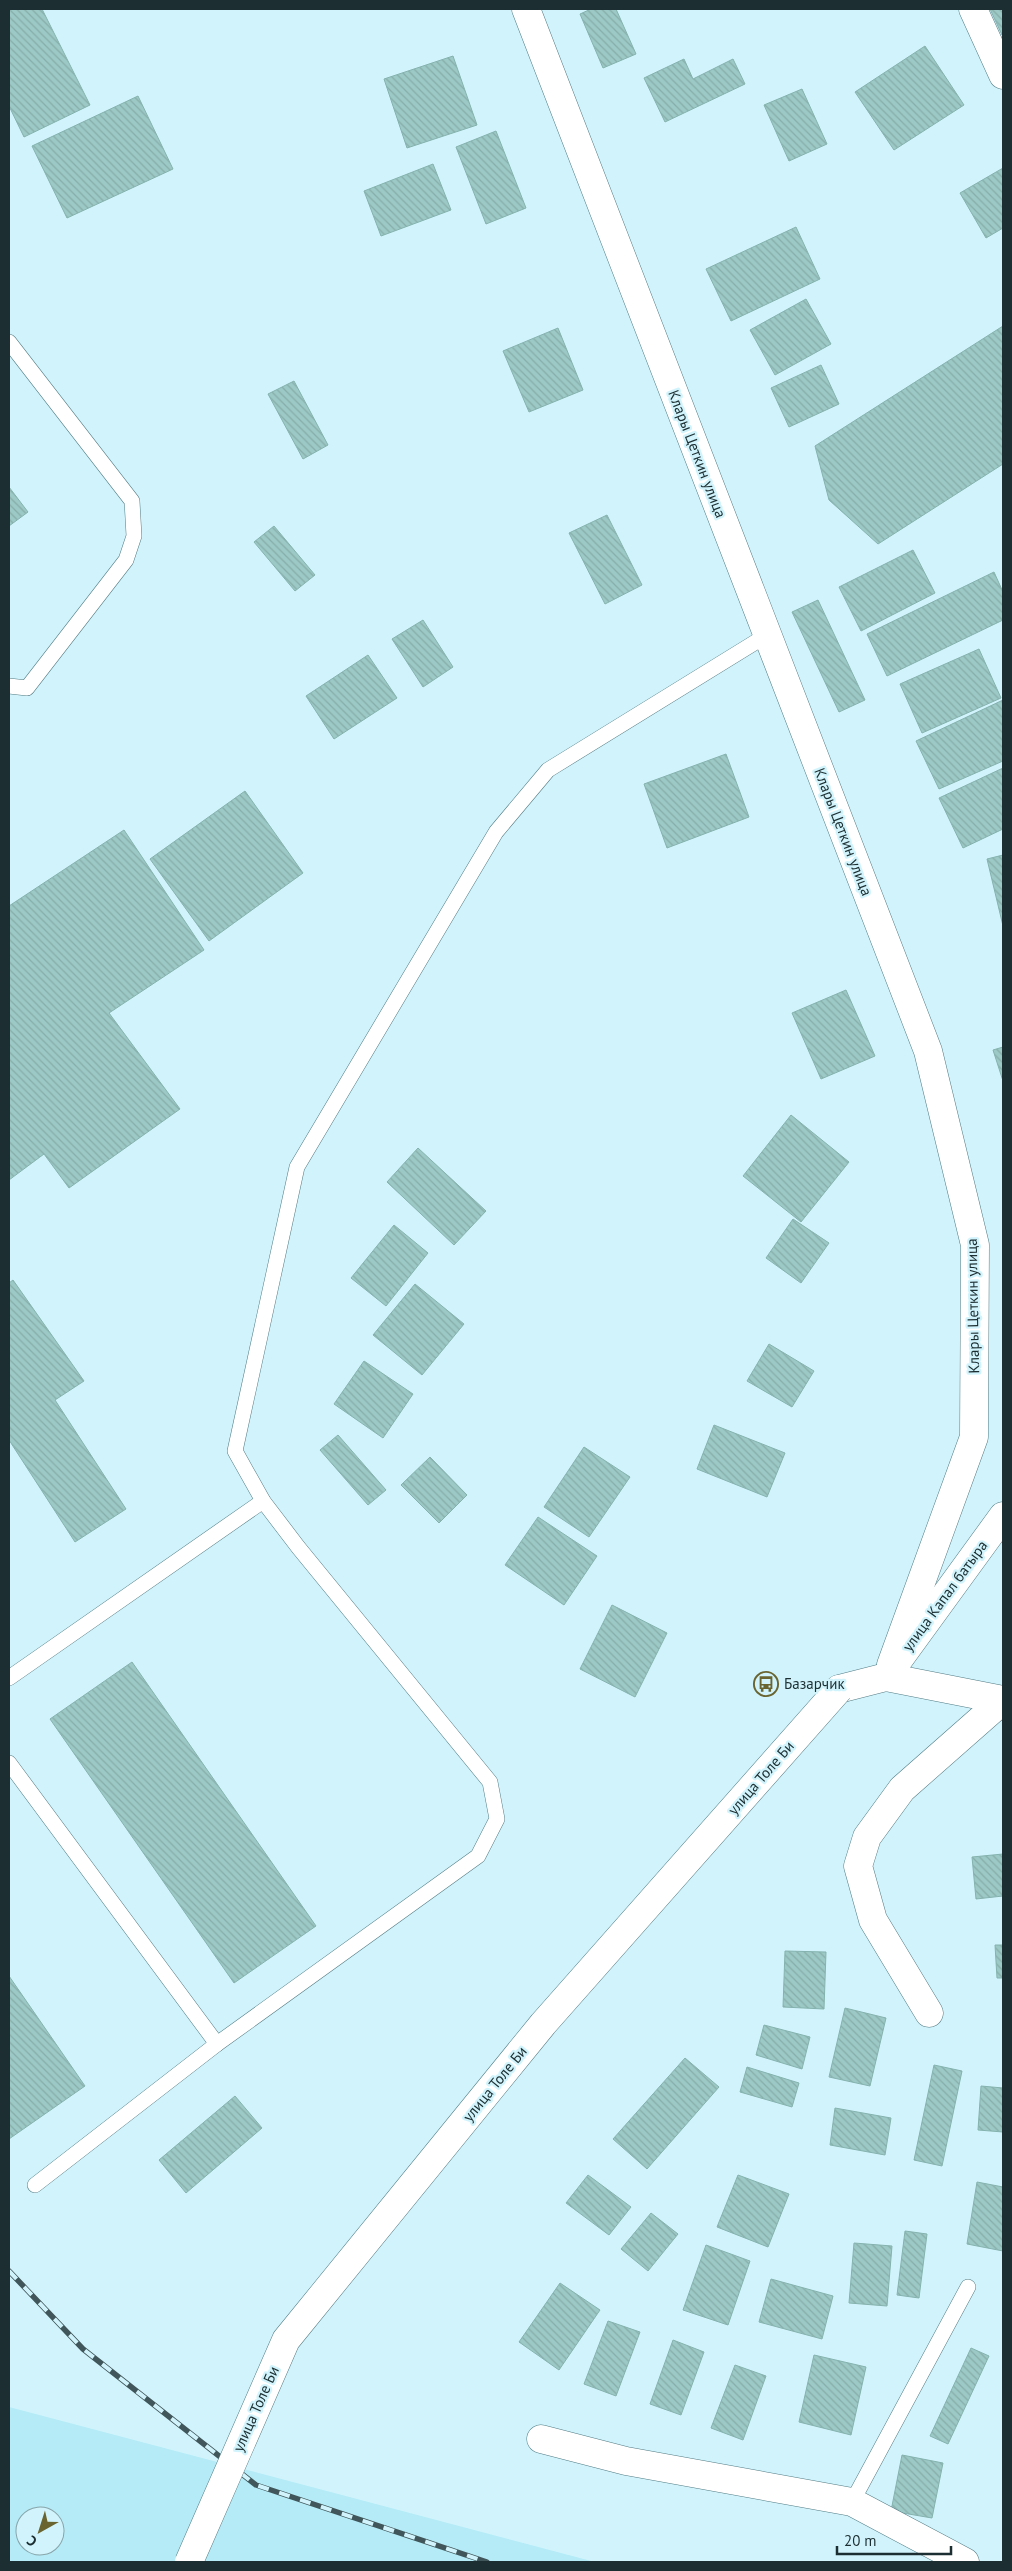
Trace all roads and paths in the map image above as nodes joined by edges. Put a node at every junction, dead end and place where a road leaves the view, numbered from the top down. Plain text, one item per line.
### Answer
1 (526, 9) edge
2 (973, 9) edge
3 (1003, 75) edge
4 (9, 342) edge
5 (767, 636) junction
6 (9, 686) edge
7 (263, 1501) junction
8 (1003, 1516) edge
9 (886, 1677) junction
10 (9, 1678) edge
11 (1003, 1700) edge
12 (9, 1763) edge
13 (929, 2013) dead end
14 (217, 2044) junction
15 (35, 2185) dead end
16 (968, 2287) dead end
17 (541, 2439) dead end
18 (852, 2502) junction
19 (189, 2562) edge
20 (965, 2562) edge

1 - 5 street, Клары Цеткин улица
2 - 3 street
4 - 6 lane
5 - 7 lane
5 - 9 street, Клары Цеткин улица
7 - 10 lane
7 - 14 lane
8 - 9 street, улица Капал батыра
9 - 11 street
9 - 19 street, улица Толе Би, bridge
11 - 13 street
12 - 14 lane
14 - 15 lane
16 - 18 lane
17 - 18 street
18 - 20 street

